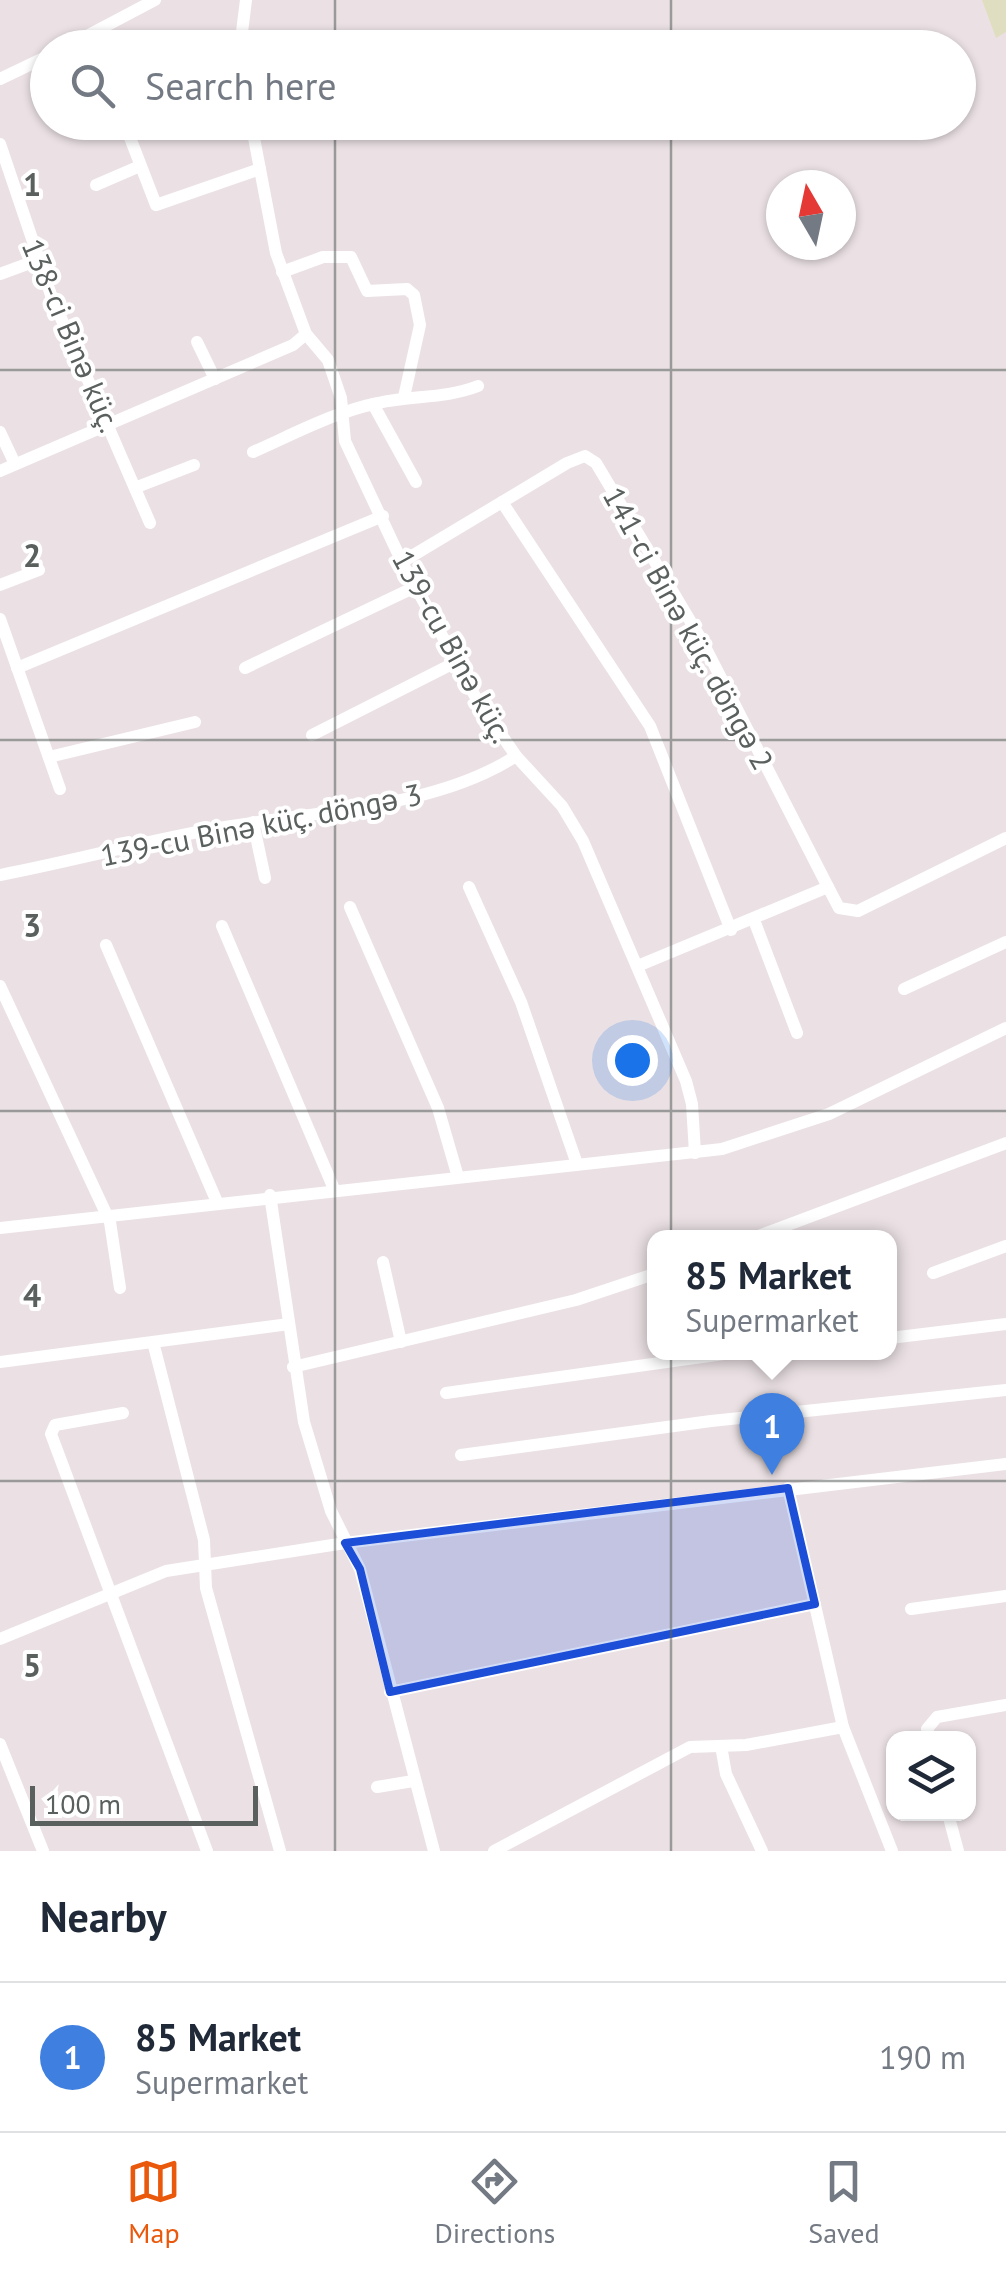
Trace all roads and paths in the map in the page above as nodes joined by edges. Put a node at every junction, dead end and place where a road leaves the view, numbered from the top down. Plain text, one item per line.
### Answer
1 (154, 0) edge
2 (246, 0) edge
3 (98, 30) edge
4 (242, 30) edge
5 (30, 65) edge
6 (0, 79) edge
7 (131, 140) edge
8 (254, 140) edge
9 (0, 144) edge
10 (140, 166) junction
11 (260, 169) junction
12 (96, 185) dead end
13 (38, 260) junction
14 (282, 272) junction
15 (0, 274) edge
16 (306, 334) junction
17 (197, 342) dead end
18 (216, 379) junction
19 (478, 386) dead end
20 (404, 397) junction
21 (372, 404) junction
22 (342, 413) junction
23 (109, 426) junction
24 (0, 432) edge
25 (253, 452) dead end
26 (15, 464) junction
27 (194, 465) dead end
28 (0, 471) edge
29 (416, 482) dead end
30 (137, 488) junction
31 (502, 502) junction
32 (383, 516) junction
33 (150, 523) dead end
34 (402, 562) junction
35 (39, 570) dead end
36 (0, 585) edge
37 (415, 588) junction
38 (0, 619) edge
39 (456, 662) junction
40 (17, 668) junction
41 (245, 668) dead end
42 (195, 722) dead end
43 (312, 735) dead end
44 (516, 756) junction
45 (49, 757) junction
46 (60, 789) dead end
47 (253, 822) junction
48 (1006, 838) edge
49 (0, 876) edge
50 (265, 878) dead end
51 (469, 887) dead end
52 (828, 887) junction
53 (350, 907) dead end
54 (754, 920) junction
55 (222, 926) dead end
56 (731, 930) junction
57 (1006, 942) edge
58 (106, 946) dead end
59 (640, 965) junction
60 (0, 986) edge
61 (904, 989) dead end
62 (1006, 1028) edge
63 (797, 1033) dead end
64 (1006, 1142) edge
65 (695, 1153) junction
66 (577, 1164) junction
67 (458, 1177) junction
68 (334, 1189) junction
69 (270, 1196) junction
70 (217, 1202) junction
71 (106, 1214) junction
72 (0, 1228) edge
73 (774, 1230) edge
74 (1006, 1246) edge
75 (383, 1262) dead end
76 (933, 1273) dead end
77 (647, 1276) edge
78 (120, 1288) dead end
79 (289, 1324) junction
80 (1006, 1324) edge
81 (897, 1337) edge
82 (153, 1342) junction
83 (401, 1342) junction
84 (681, 1360) edge
85 (0, 1362) edge
86 (293, 1367) junction
87 (1006, 1390) edge
88 (446, 1393) dead end
89 (124, 1413) dead end
90 (461, 1455) dead end
91 (1006, 1464) edge
92 (788, 1488) junction
93 (345, 1543) junction
94 (207, 1565) junction
95 (109, 1591) junction
96 (1006, 1596) edge
97 (815, 1604) junction
98 (910, 1609) dead end
99 (0, 1640) edge
100 (390, 1692) junction
101 (1006, 1705) edge
102 (843, 1727) junction
103 (928, 1731) edge
104 (0, 1744) edge
105 (721, 1746) junction
106 (413, 1781) junction
107 (376, 1787) dead end
108 (950, 1821) edge
109 (43, 1851) edge
110 (207, 1851) edge
111 (280, 1851) edge
112 (434, 1851) edge
113 (494, 1851) edge
114 (762, 1851) edge
115 (892, 1851) edge
116 (958, 1851) edge

1 - 3 street
2 - 4 street
5 - 6 street
7 - 10 street
8 - 11 street, 139-cu Binə küç.
9 - 13 street, 138-ci Binə küç.
10 - 11 street
10 - 12 street
11 - 14 street, 139-cu Binə küç.
13 - 15 street
13 - 23 street, 138-ci Binə küç.
14 - 16 street, 139-cu Binə küç.
14 - 20 street
16 - 18 street
16 - 22 street, 139-cu Binə küç.
17 - 18 street
18 - 23 street
19 - 20 street
20 - 21 street
21 - 22 street
21 - 29 street
22 - 25 street
22 - 32 street, 139-cu Binə küç.
23 - 26 street
23 - 30 street, 138-ci Binə küç.
24 - 26 street
26 - 28 street
27 - 30 street
30 - 33 street, 138-ci Binə küç.
31 - 34 street, 141-ci Binə küç. döngə 2
31 - 52 street, 141-ci Binə küç. döngə 2
31 - 56 street
32 - 34 street, 139-cu Binə küç.
32 - 40 street
34 - 37 street, 139-cu Binə küç.
35 - 36 street
37 - 39 street, 139-cu Binə küç.
37 - 41 street
38 - 40 street
39 - 43 street
39 - 44 street, 139-cu Binə küç.
40 - 45 street
42 - 45 street
44 - 47 street, 139-cu Binə küç. döngə 3
44 - 59 street, 139-cu Binə küç.
45 - 46 street
47 - 49 street, 139-cu Binə küç. döngə 3
47 - 50 street
48 - 52 street
51 - 66 street
52 - 54 street
53 - 67 street
54 - 56 street
54 - 63 street
55 - 68 street
56 - 59 street
57 - 61 street
58 - 70 street
59 - 65 street, 139-cu Binə küç.
60 - 71 street
62 - 65 street
64 - 73 street
65 - 66 street
66 - 67 street
67 - 68 street
68 - 69 street
69 - 70 street
69 - 79 street
70 - 71 street
71 - 72 street
71 - 78 street
74 - 76 street
75 - 83 street
77 - 83 street
79 - 82 street
79 - 86 street
80 - 81 street
82 - 85 street
82 - 94 street
83 - 86 street
84 - 88 street
86 - 93 street
87 - 90 street
89 - 95 street
91 - 92 street
92 - 93 street
92 - 97 street
93 - 94 street
93 - 100 street
94 - 95 street
94 - 111 street
95 - 99 street
95 - 110 street
96 - 98 street
97 - 100 street
97 - 102 street
100 - 106 street
101 - 103 street
102 - 105 street
102 - 115 street
104 - 109 street
105 - 113 street
105 - 114 street
106 - 107 street
106 - 112 street
108 - 116 street

